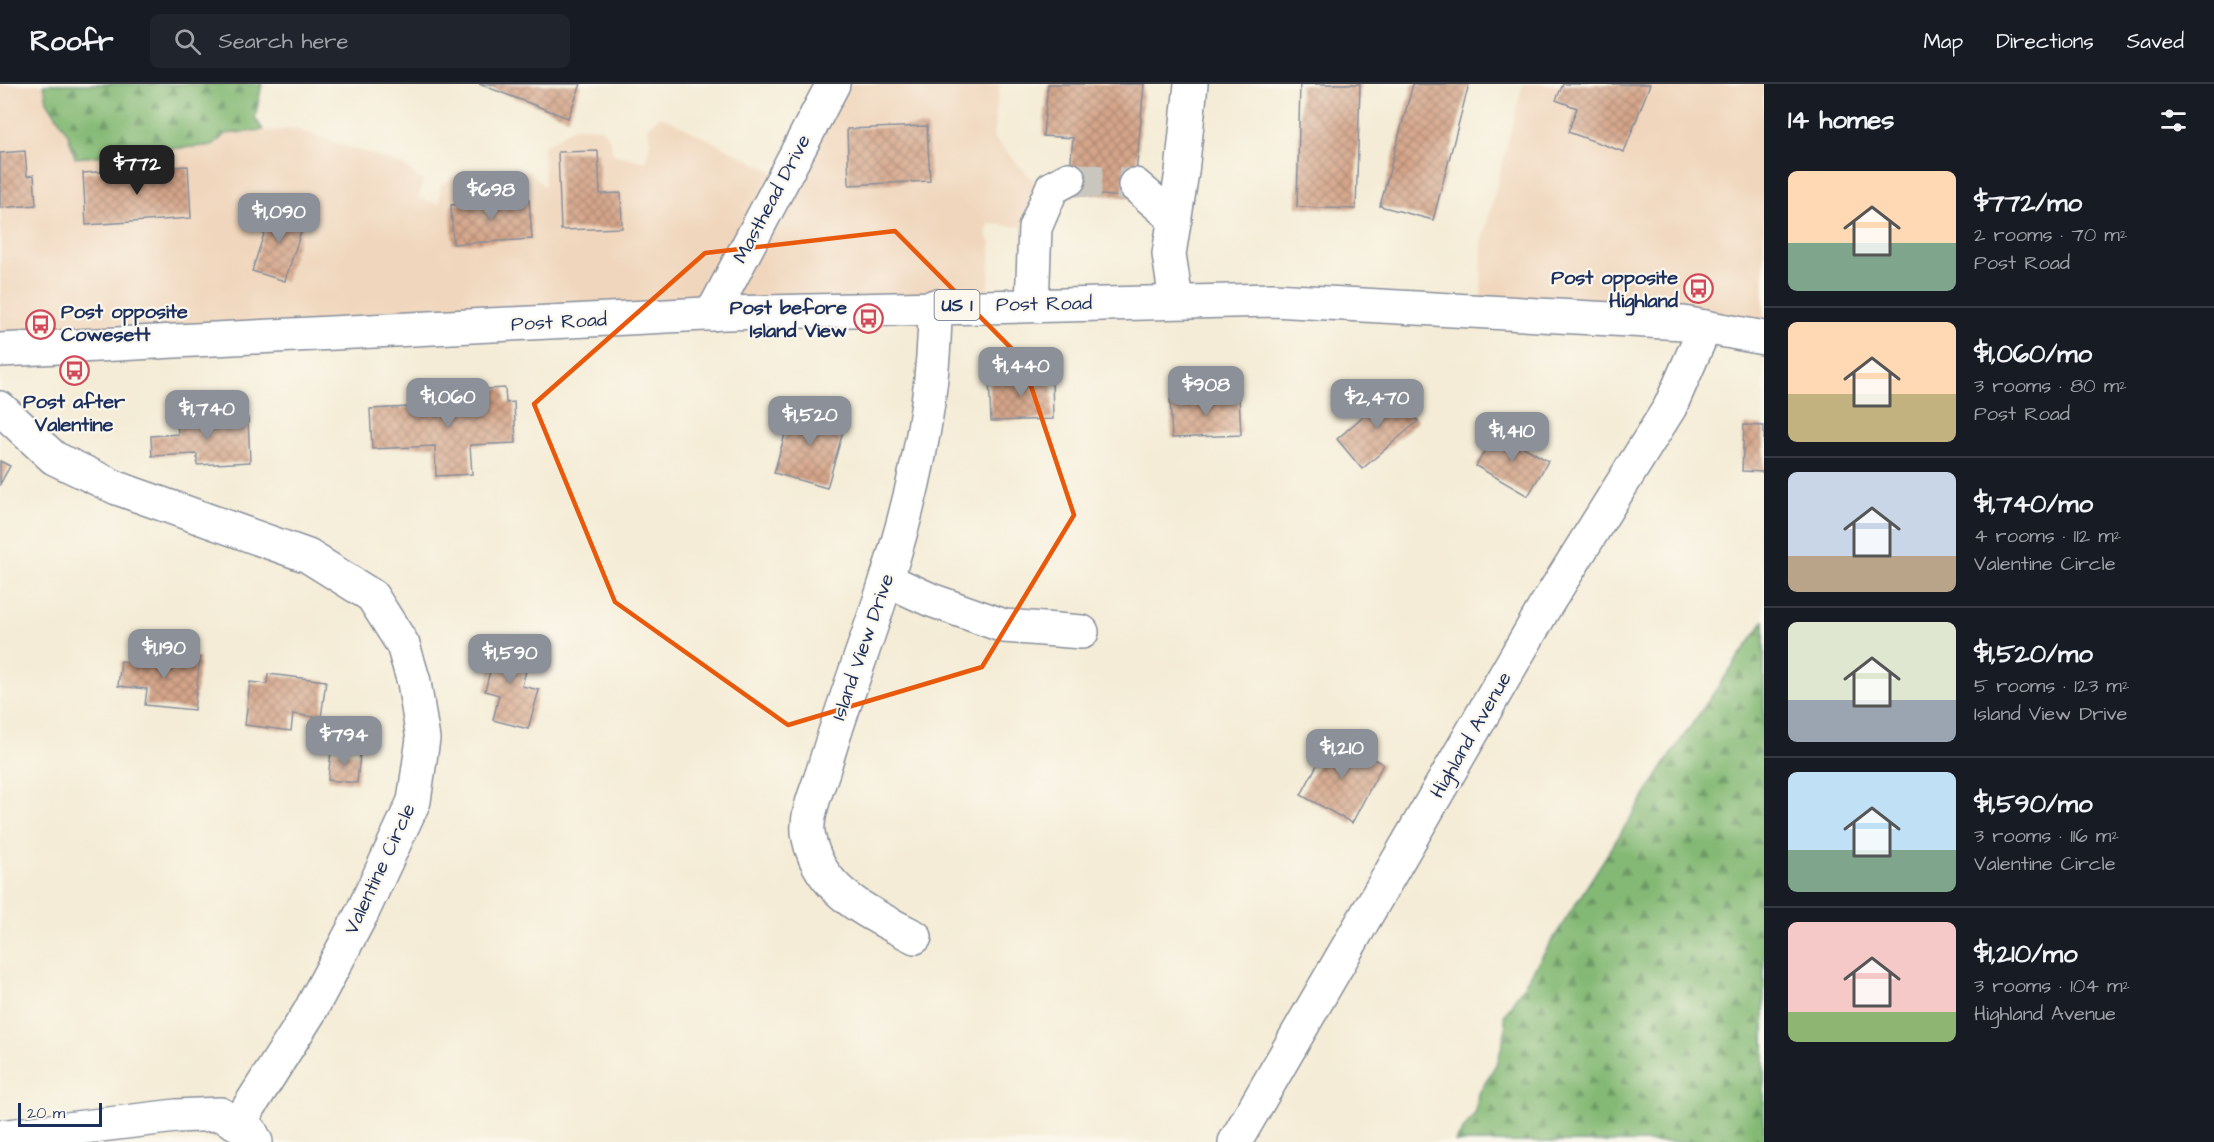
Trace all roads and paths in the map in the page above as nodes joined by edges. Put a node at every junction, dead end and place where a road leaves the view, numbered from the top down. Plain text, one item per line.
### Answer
1 (833, 84) edge
2 (1191, 84) edge
3 (1069, 179) dead end
4 (1135, 185) tunnel mouth
5 (1175, 219) junction
6 (1176, 301) junction
7 (1032, 304) junction
8 (935, 306) junction
9 (712, 314) junction
10 (1705, 327) junction
11 (1764, 338) edge
12 (0, 350) edge
13 (0, 408) edge
14 (887, 580) junction
15 (1082, 632) dead end
16 (915, 937) dead end
17 (248, 1133) edge
18 (0, 1137) edge
19 (1235, 1142) edge

1 - 9 street, Masthead Drive
2 - 5 street
3 - 7 street
4 - 5 street
5 - 6 street
6 - 7 street, Post Road / US 1
6 - 10 street, Post Road / US 1
7 - 8 street, Post Road / US 1
8 - 9 street, Post Road / US 1
8 - 14 street, Island View Drive
9 - 12 street, Post Road / US 1
10 - 11 street, Post Road / US 1
10 - 19 street, Highland Avenue
13 - 17 street, Valentine Circle
14 - 15 street
14 - 16 street, Island View Drive
17 - 18 street, Valentine Circle

